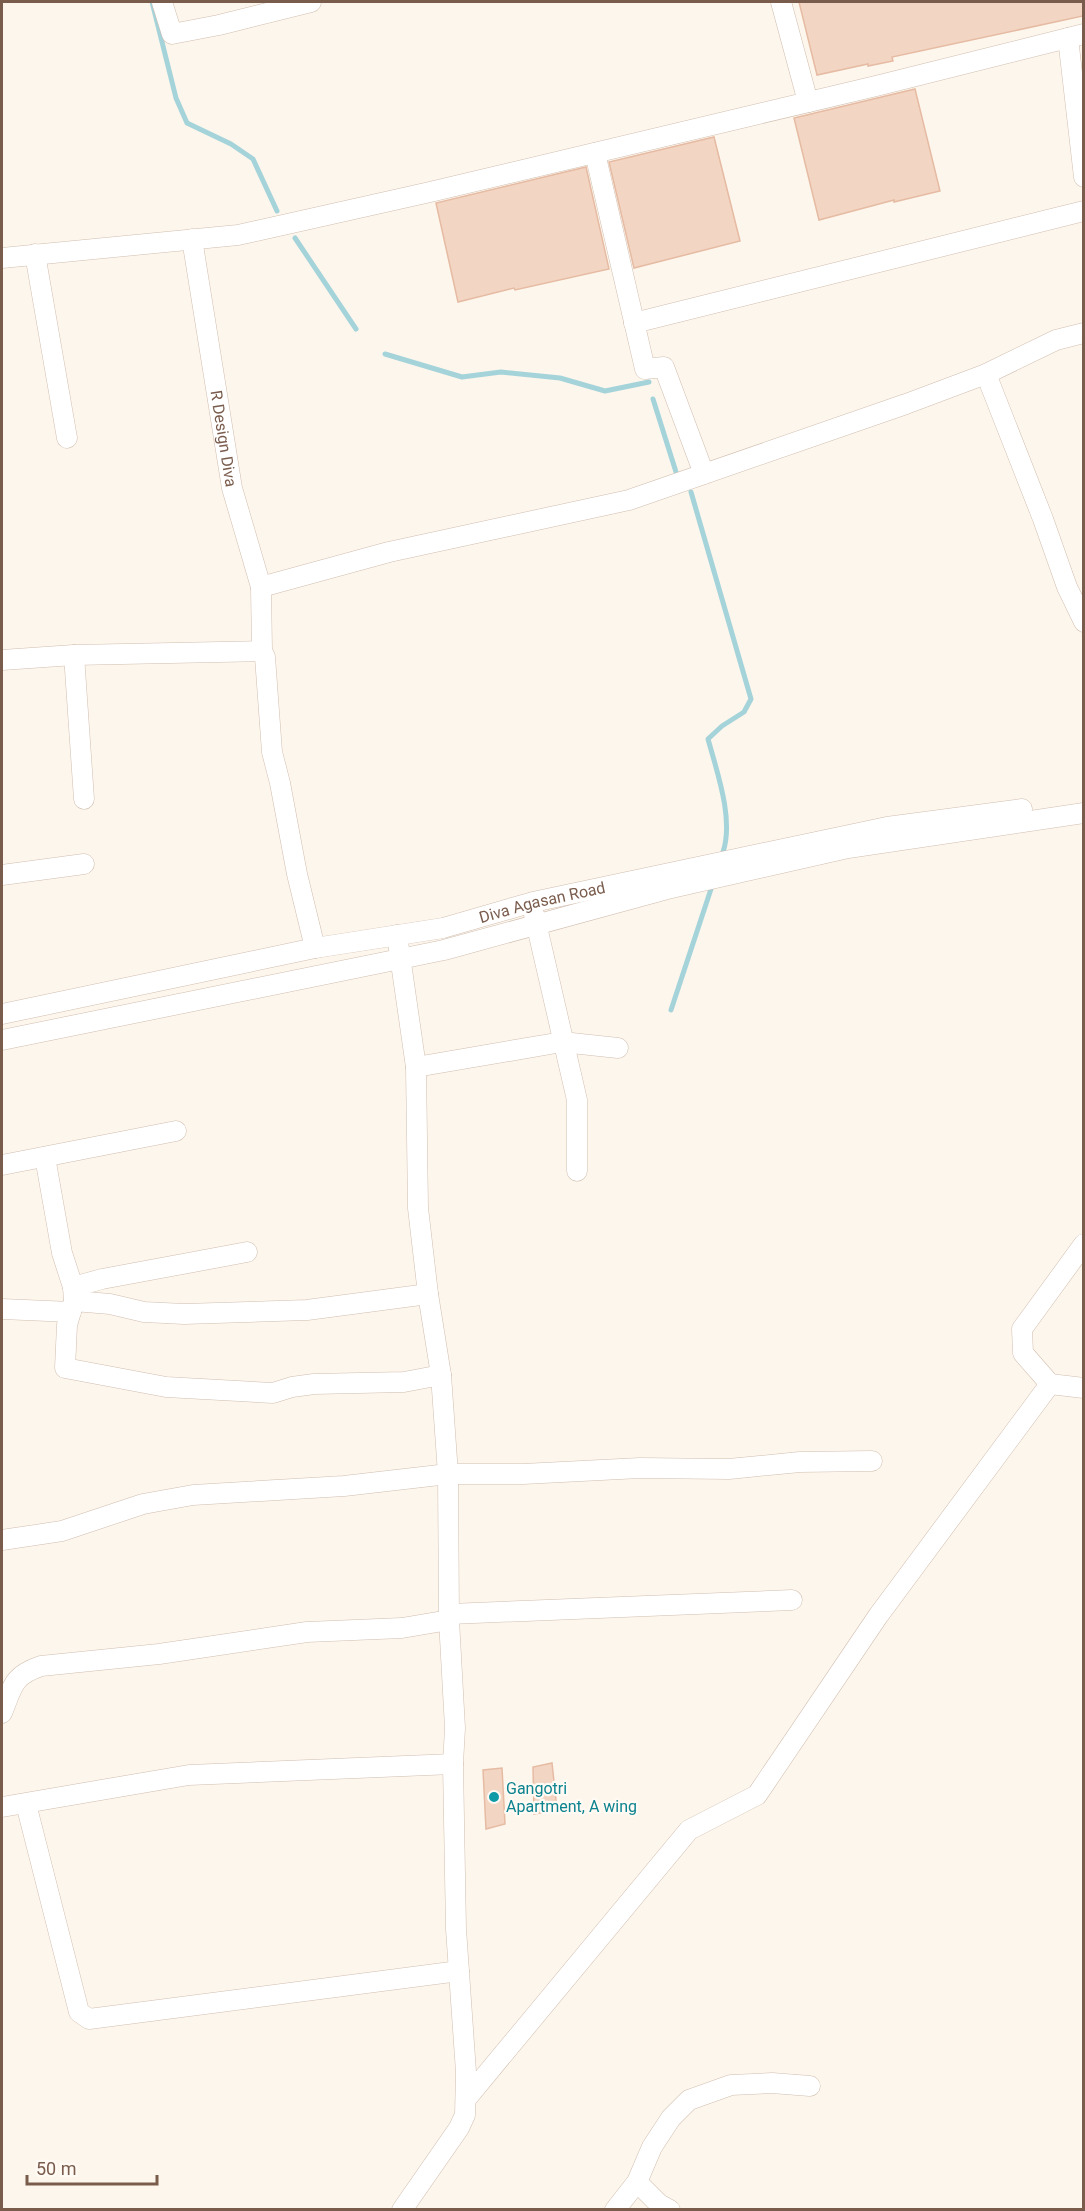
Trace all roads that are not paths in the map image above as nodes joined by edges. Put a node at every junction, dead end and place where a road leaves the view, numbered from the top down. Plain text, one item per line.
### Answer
1 (162, 2) edge
2 (311, 2) edge
3 (781, 2) edge
4 (1076, 36) edge
5 (808, 102) junction
6 (595, 153) junction
7 (1083, 177) edge
8 (1083, 211) edge
9 (192, 239) junction
10 (35, 254) junction
11 (2, 258) edge
12 (634, 323) junction
13 (1083, 333) edge
14 (986, 374) junction
15 (67, 438) dead end
16 (704, 474) junction
17 (261, 587) junction
18 (1083, 622) edge
19 (262, 651) junction
20 (74, 655) junction
21 (2, 660) edge
22 (84, 800) dead end
23 (1083, 800) edge
24 (1083, 813) edge
25 (84, 864) dead end
26 (2, 874) edge
27 (533, 902) junction
28 (535, 926) junction
29 (397, 935) junction
30 (315, 948) junction
31 (400, 959) junction
32 (2, 1014) edge
33 (2, 1040) edge
34 (562, 1042) junction
35 (618, 1048) dead end
36 (416, 1068) junction
37 (176, 1131) dead end
38 (45, 1157) junction
39 (2, 1166) edge
40 (577, 1171) dead end
41 (1083, 1244) edge
42 (247, 1251) dead end
43 (428, 1294) junction
44 (73, 1300) junction
45 (2, 1310) edge
46 (441, 1376) junction
47 (1050, 1384) junction
48 (1083, 1388) edge
49 (872, 1461) dead end
50 (448, 1474) junction
51 (2, 1540) edge
52 (792, 1600) dead end
53 (449, 1617) junction
54 (2, 1713) edge
55 (453, 1764) junction
56 (26, 1804) junction
57 (2, 1807) edge
58 (459, 1971) junction
59 (810, 2086) dead end
60 (466, 2099) junction
61 (637, 2182) junction
62 (402, 2210) edge
63 (615, 2210) edge
64 (670, 2210) edge

1 - 2 street
3 - 5 street
4 - 5 street
4 - 7 street
5 - 6 street
6 - 9 street
6 - 12 street
8 - 12 street
9 - 10 street
9 - 17 street, R Design Diva
10 - 11 street
10 - 15 street
12 - 16 street
13 - 14 street
14 - 16 street
14 - 18 street
16 - 17 street
17 - 19 street, R Design Diva
19 - 20 street
19 - 30 street, R Design Diva
20 - 21 street
20 - 22 street
23 - 27 street, Diva Agasan Road
24 - 28 street
25 - 26 street
27 - 28 street
27 - 29 street, Diva Agasan Road
28 - 31 street
28 - 34 street
29 - 30 street, Diva Agasan Road
29 - 31 street
30 - 32 street, Diva Agasan Road
31 - 33 street
31 - 36 street
34 - 35 street
34 - 36 street
34 - 40 street
36 - 43 street
37 - 38 street
38 - 39 street
38 - 44 street
41 - 47 street
42 - 44 street
43 - 44 street
43 - 46 street
44 - 45 street
44 - 46 street
46 - 50 street
47 - 48 street
47 - 60 street
49 - 50 street
50 - 51 street
50 - 53 street
52 - 53 street
53 - 54 street
53 - 55 street
55 - 56 street
55 - 58 street
56 - 57 street
56 - 58 street
58 - 60 street
59 - 61 street
60 - 62 street
61 - 63 street
61 - 64 street

